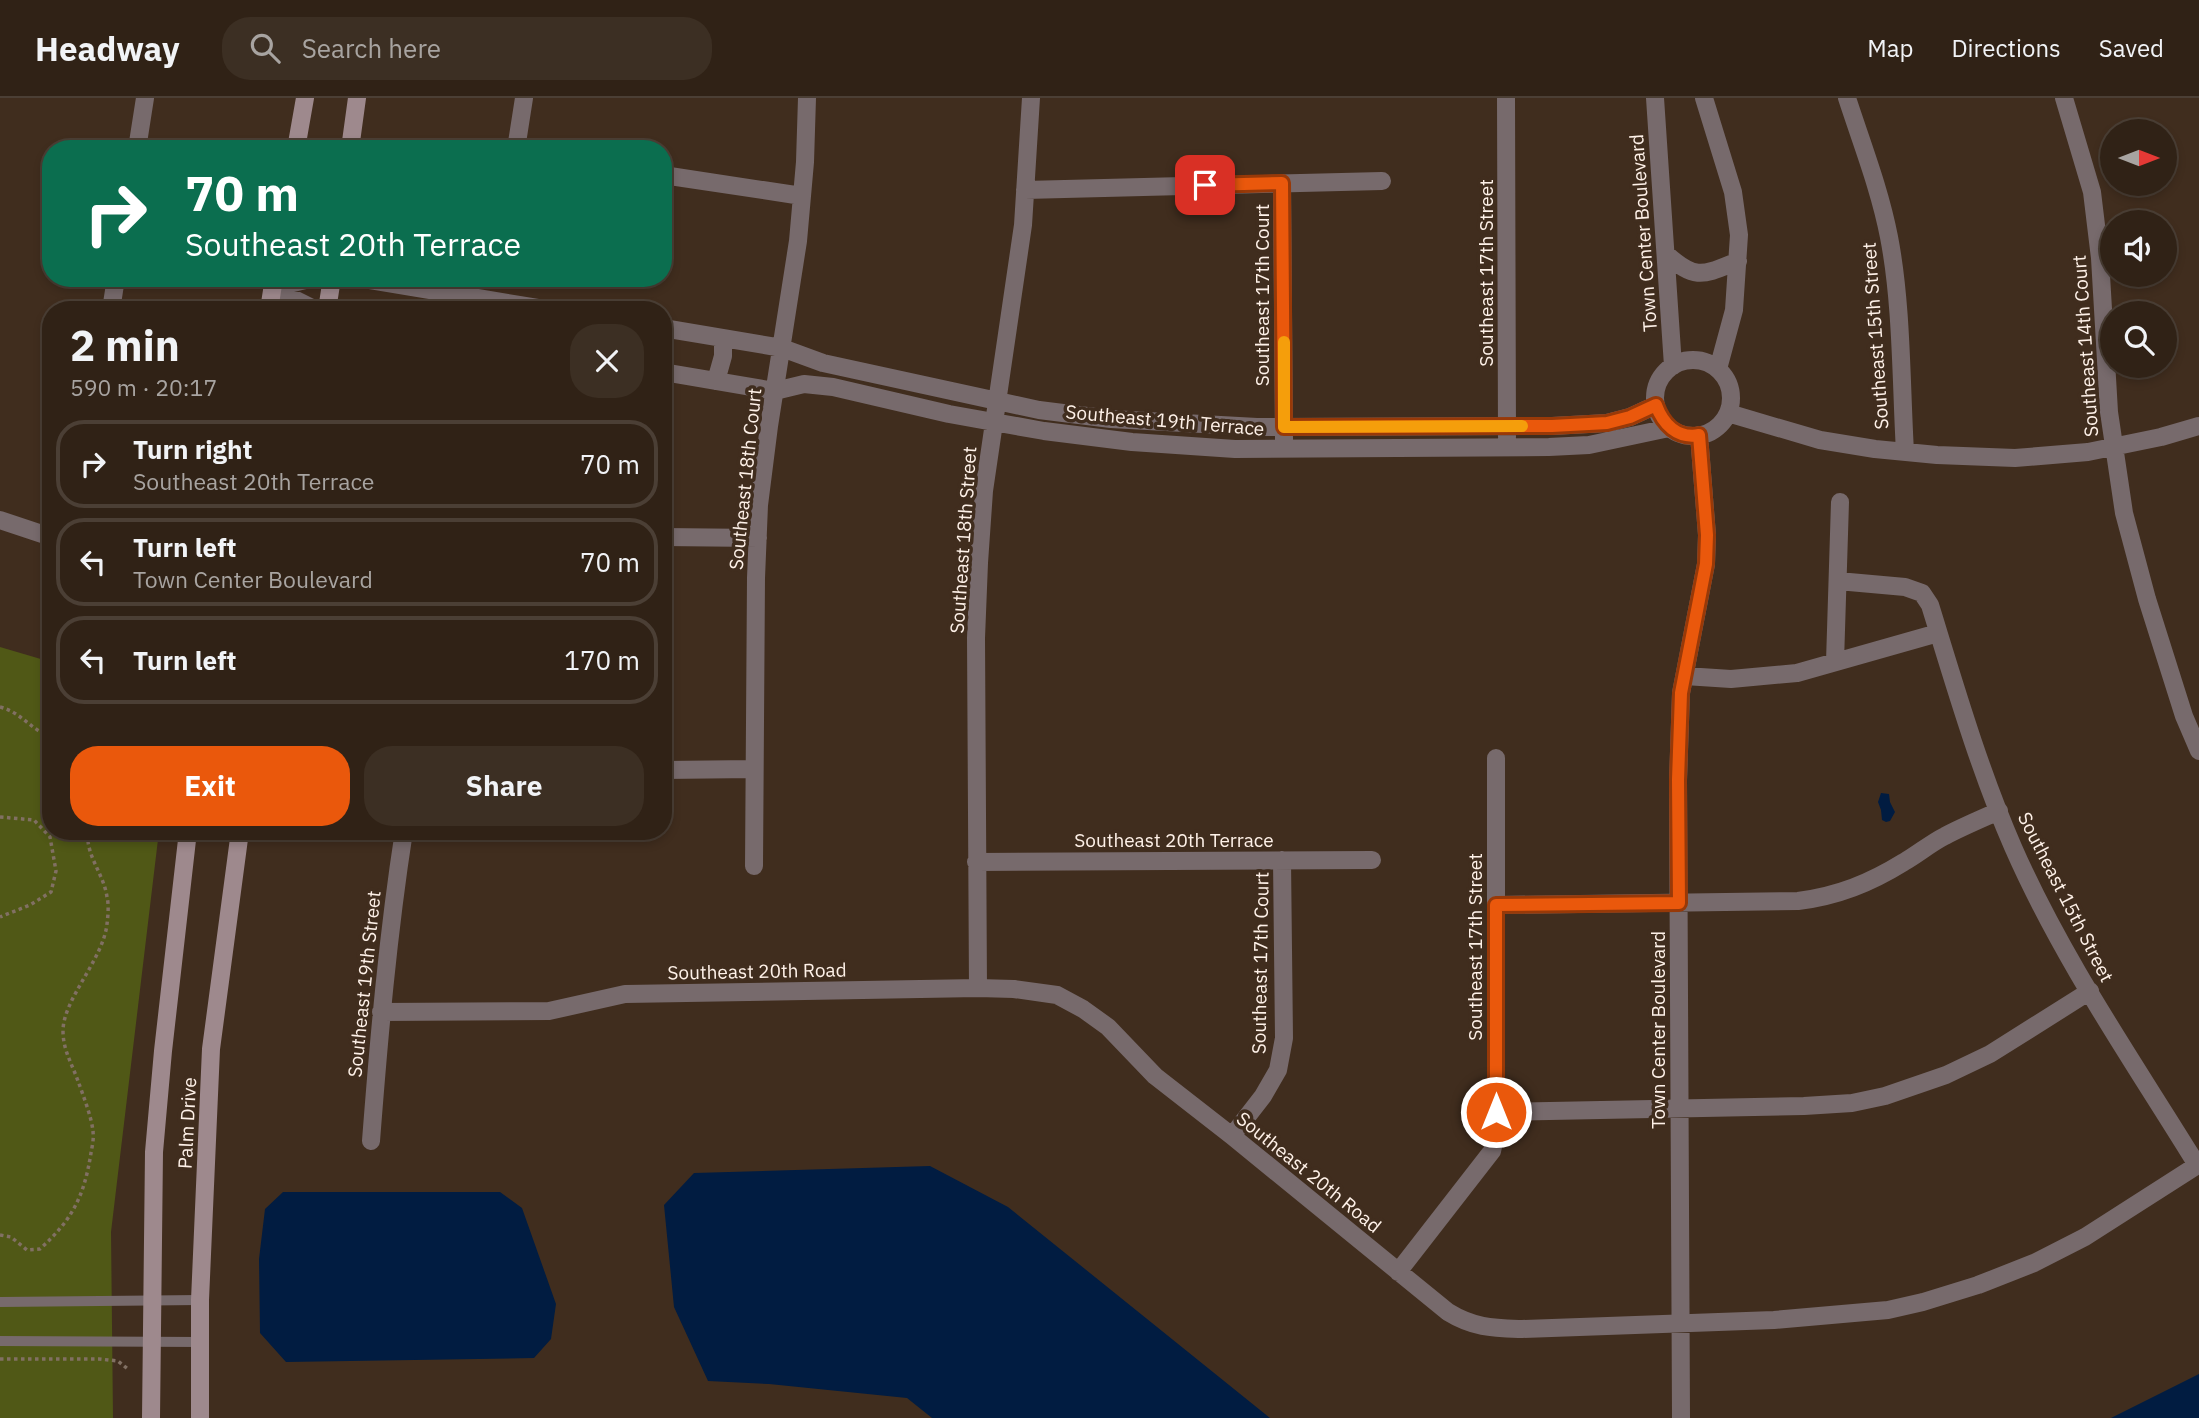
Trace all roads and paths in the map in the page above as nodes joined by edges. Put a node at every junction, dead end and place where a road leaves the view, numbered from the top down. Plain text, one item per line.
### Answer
1 (145, 98) edge
2 (305, 98) edge
3 (357, 98) edge
4 (524, 98) edge
5 (807, 98) edge
6 (1031, 98) edge
7 (1506, 98) edge
8 (1655, 98) edge
9 (1704, 98) edge
10 (1847, 98) edge
11 (2064, 98) edge
12 (138, 140) edge
13 (298, 140) edge
14 (350, 140) edge
15 (517, 140) edge
16 (672, 176) edge
17 (1382, 181) dead end
18 (1282, 183) junction
19 (1025, 190) junction
20 (802, 196) junction
21 (1666, 254) junction
22 (1738, 261) junction
23 (279, 287) edge
24 (412, 287) edge
25 (302, 301) edge
26 (496, 301) edge
27 (672, 330) edge
28 (723, 338) junction
29 (782, 348) junction
30 (1672, 366) junction
31 (1718, 369) junction
32 (672, 374) edge
33 (716, 381) junction
34 (775, 391) junction
35 (997, 401) junction
36 (1656, 405) junction
37 (1728, 413) junction
38 (994, 422) junction
39 (1507, 426) junction
40 (2199, 426) edge
41 (1284, 427) junction
42 (1669, 428) junction
43 (1699, 435) junction
44 (2113, 447) junction
45 (1507, 448) junction
46 (1284, 449) junction
47 (1905, 452) junction
48 (1840, 502) dead end
49 (0, 520) edge
50 (42, 534) edge
51 (672, 537) edge
52 (758, 538) junction
53 (1838, 582) junction
54 (1938, 633) junction
55 (1835, 662) junction
56 (1685, 676) junction
57 (0, 707) edge
58 (42, 732) edge
59 (2199, 751) edge
60 (1496, 758) dead end
61 (754, 769) junction
62 (672, 770) edge
63 (1999, 811) junction
64 (0, 817) edge
65 (42, 828) edge
66 (51, 840) edge
67 (87, 840) edge
68 (187, 840) edge
69 (239, 840) edge
70 (403, 840) edge
71 (1282, 860) junction
72 (1371, 860) dead end
73 (976, 862) junction
74 (754, 866) dead end
75 (1679, 903) junction
76 (1496, 905) junction
77 (0, 917) edge
78 (978, 988) junction
79 (2090, 991) junction
80 (381, 1013) junction
81 (1680, 1109) junction
82 (1496, 1112) junction
83 (1232, 1136) junction
84 (371, 1141) dead end
85 (2198, 1165) edge
86 (0, 1235) edge
87 (1398, 1272) junction
88 (152, 1300) junction
89 (200, 1300) junction
90 (0, 1302) edge
91 (1681, 1323) junction
92 (0, 1341) edge
93 (200, 1342) junction
94 (151, 1343) junction
95 (0, 1359) edge
96 (129, 1370) dead end
97 (1681, 1417) edge
98 (151, 1418) edge
99 (200, 1418) edge

1 - 12 street
2 - 13 main road
3 - 14 main road
4 - 15 street
5 - 20 street, Southeast 18th Court
6 - 19 street, Southeast 18th Street
7 - 39 street, Southeast 17th Street
8 - 21 street, Town Center Boulevard
9 - 22 street
10 - 47 street, Southeast 15th Street
11 - 44 street, Southeast 14th Court
16 - 20 street
17 - 18 street
18 - 19 street
18 - 41 street, Southeast 17th Court
19 - 35 street, Southeast 18th Street
20 - 29 street, Southeast 18th Court
21 - 22 street
21 - 30 street, Town Center Boulevard
22 - 31 street
23 - 25 street
24 - 26 street
27 - 28 street, Southeast 19th Terrace
28 - 29 street, Southeast 19th Terrace
28 - 33 street
29 - 34 street, Southeast 18th Court
29 - 35 street, Southeast 19th Terrace
30 - 31 street
30 - 36 street
31 - 37 street
32 - 33 street, Southeast 19th Terrace
33 - 34 street, Southeast 19th Terrace
34 - 38 street, Southeast 19th Terrace
34 - 52 street, Southeast 18th Court
35 - 38 street, Southeast 18th Street
35 - 41 street, Southeast 19th Terrace
36 - 39 street, Southeast 19th Terrace
36 - 42 street
37 - 43 street
37 - 47 street
38 - 46 street, Southeast 19th Terrace
38 - 73 street, Southeast 18th Street
39 - 41 street, Southeast 19th Terrace
39 - 45 street, Southeast 17th Street
40 - 44 street
41 - 46 street, Southeast 17th Court
42 - 43 street
42 - 45 street, Southeast 19th Terrace
43 - 56 street, Town Center Boulevard
44 - 47 street
44 - 59 street, Southeast 14th Court
45 - 46 street, Southeast 19th Terrace
48 - 53 street
49 - 50 street
51 - 52 street
52 - 61 street, Southeast 18th Court
53 - 54 street, Southeast 15th Street
53 - 55 street
54 - 55 street
54 - 63 street, Southeast 15th Street
55 - 56 street
56 - 75 street, Town Center Boulevard
57 - 58 path
60 - 76 street, Southeast 17th Street
61 - 62 street
61 - 74 street, Southeast 18th Court
63 - 75 street
63 - 79 street, Southeast 15th Street
64 - 65 path
66 - 77 path
67 - 86 path
68 - 88 main road, Palm Drive
69 - 89 main road, Palm Drive
70 - 80 street, Southeast 19th Street
71 - 72 street, Southeast 20th Terrace
71 - 73 street, Southeast 20th Terrace
71 - 83 street, Southeast 17th Court
73 - 78 street, Southeast 18th Street
75 - 76 street
75 - 81 street, Town Center Boulevard
76 - 82 street, Southeast 17th Street
78 - 80 street, Southeast 20th Road
78 - 83 street, Southeast 20th Road
79 - 81 street
79 - 85 street, Southeast 15th Street
80 - 84 street, Southeast 19th Street
81 - 82 street
81 - 91 street, Town Center Boulevard
82 - 87 street, Southeast 17th Street
83 - 87 street, Southeast 20th Road
85 - 91 street, Southeast 20th Road
87 - 91 street, Southeast 20th Road
88 - 89 lane
88 - 90 lane
88 - 94 main road, Palm Drive
89 - 93 main road, Palm Drive
91 - 97 street, Town Center Boulevard
92 - 94 lane
93 - 94 lane
93 - 99 main road, Palm Drive
94 - 98 main road, Palm Drive
95 - 96 path

